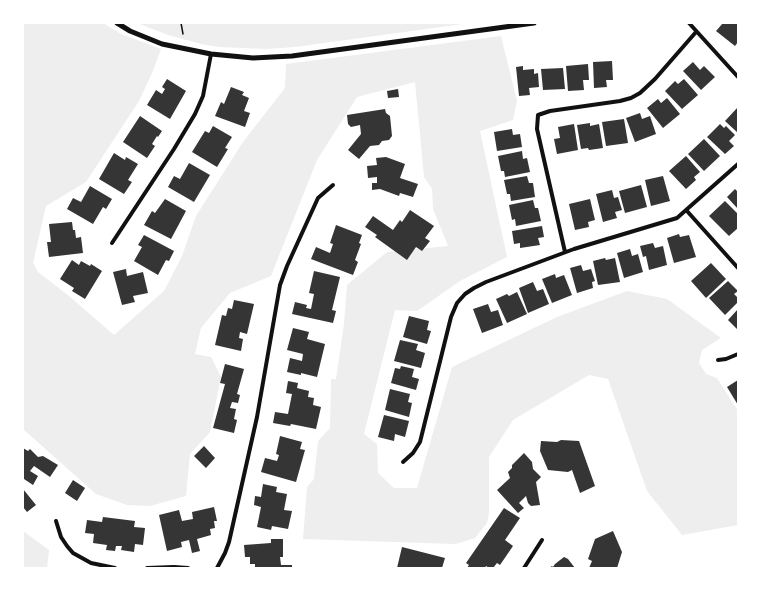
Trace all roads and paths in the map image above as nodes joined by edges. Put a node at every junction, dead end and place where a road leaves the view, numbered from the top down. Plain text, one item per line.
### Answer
1 (117, 23) edge
2 (181, 23) edge
3 (534, 23) edge
4 (689, 23) edge
5 (696, 32) junction
6 (183, 34) dead end
7 (211, 54) junction
8 (736, 71) edge
9 (738, 77) edge
10 (738, 164) edge
11 (333, 185) dead end
12 (687, 211) junction
13 (112, 243) dead end
14 (566, 252) junction
15 (738, 268) edge
16 (738, 354) edge
17 (718, 360) dead end
18 (403, 462) dead end
19 (56, 521) dead end
20 (542, 540) dead end
21 (115, 568) edge
22 (147, 568) edge
23 (188, 568) edge
24 (217, 568) edge
25 (524, 568) edge

1 - 7 street
2 - 6 path
3 - 7 street
4 - 5 street
5 - 8 street
5 - 14 street
7 - 13 street
8 - 9 street
10 - 12 street
11 - 24 street
12 - 14 street
12 - 15 street
14 - 18 street
16 - 17 street
19 - 21 street
20 - 25 street
22 - 23 street

